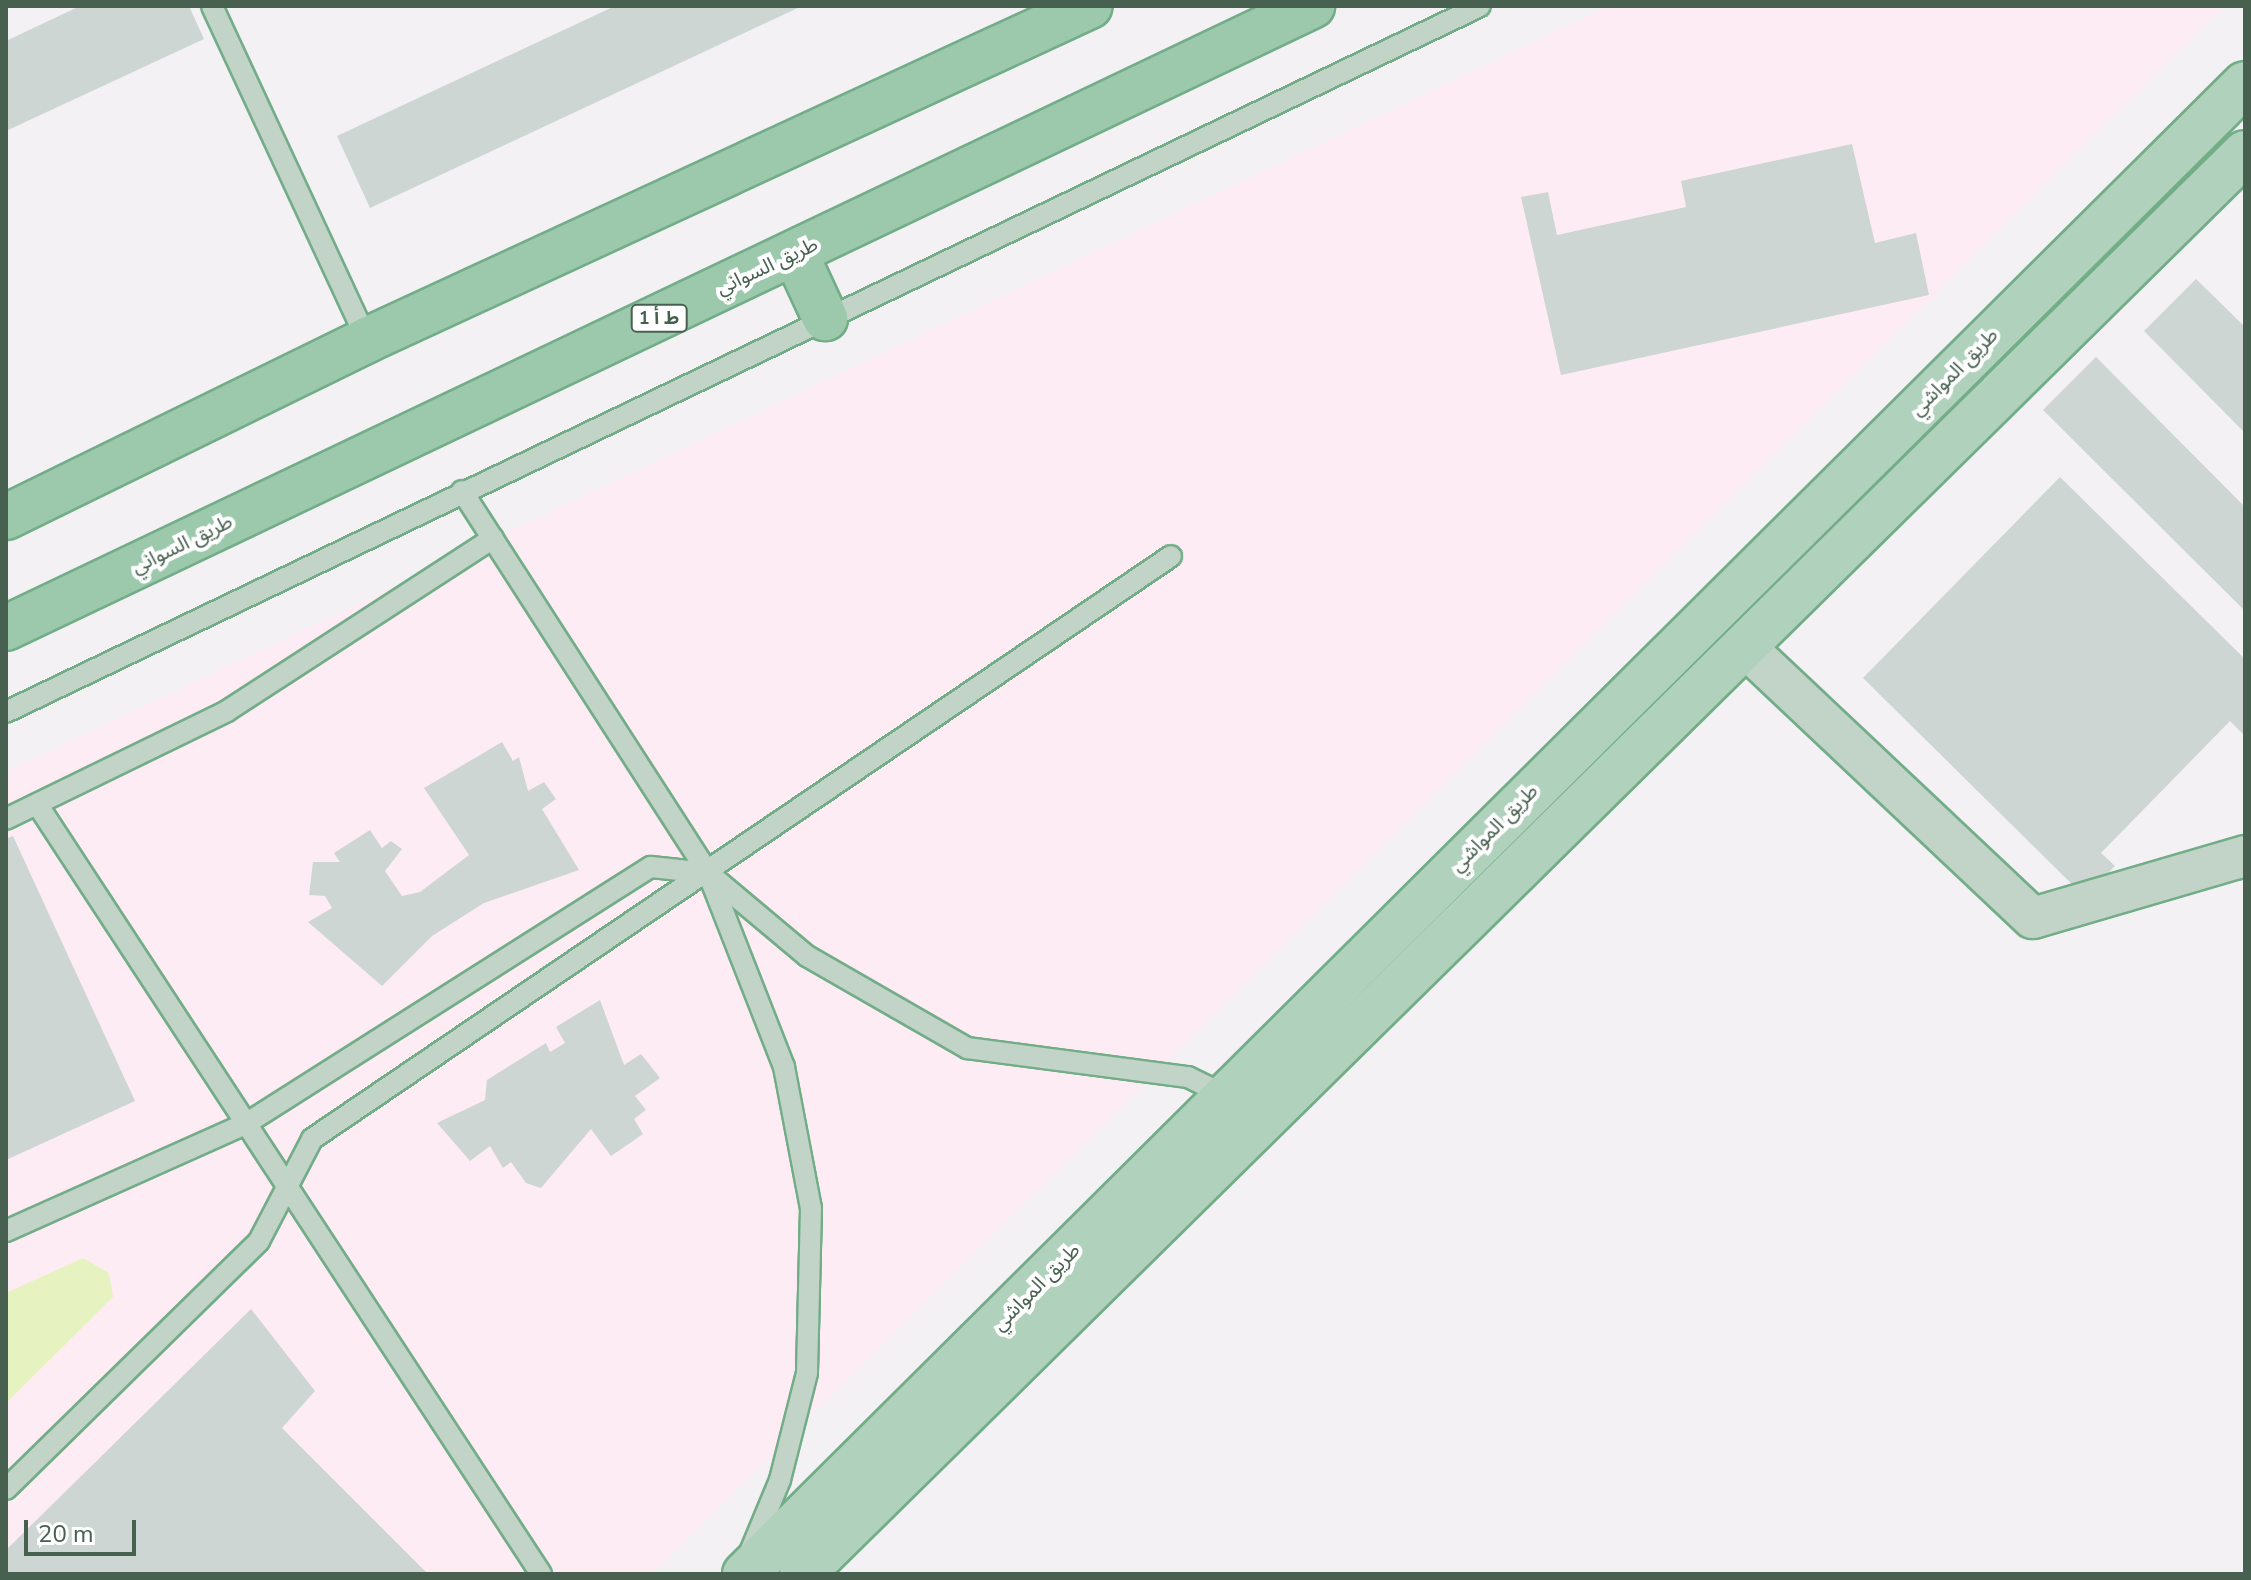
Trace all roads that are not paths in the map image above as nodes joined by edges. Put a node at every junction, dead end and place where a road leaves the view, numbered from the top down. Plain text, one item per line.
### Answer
1 (212, 6) edge
2 (1090, 6) edge
3 (1312, 6) edge
4 (1480, 6) edge
5 (2245, 84) edge
6 (2245, 153) edge
7 (795, 253) junction
8 (825, 318) junction
9 (367, 340) junction
10 (462, 491) junction
11 (6, 517) edge
12 (493, 538) junction
13 (1171, 556) dead end
14 (1714, 611) junction
15 (6, 628) edge
16 (1745, 647) junction
17 (6, 712) edge
18 (37, 804) junction
19 (6, 819) edge
20 (2245, 856) edge
21 (708, 873) junction
22 (1244, 1111) junction
23 (247, 1123) junction
24 (286, 1191) junction
25 (6, 1231) edge
26 (6, 1489) edge
27 (541, 1574) edge
28 (742, 1574) edge
29 (802, 1574) edge

1 - 9 lane
2 - 9 highway
3 - 7 highway, طريق السواني / ط أ 1
4 - 8 lane
5 - 14 main road, طريق المواشي
6 - 16 main road, طريق المواشي
7 - 8 highway
7 - 15 highway, طريق السواني / ط أ 1
8 - 10 lane
9 - 11 highway
10 - 12 lane
10 - 17 lane
12 - 18 lane
12 - 21 lane
13 - 21 lane
14 - 16 main road
14 - 22 main road, طريق المواشي
16 - 20 street
16 - 22 main road, طريق المواشي
18 - 19 lane
18 - 23 lane
21 - 22 lane
21 - 23 lane
21 - 24 lane
21 - 28 lane
22 - 28 main road, طريق المواشي
22 - 29 main road, طريق المواشي
23 - 24 lane
23 - 25 lane
24 - 26 lane
24 - 27 lane

